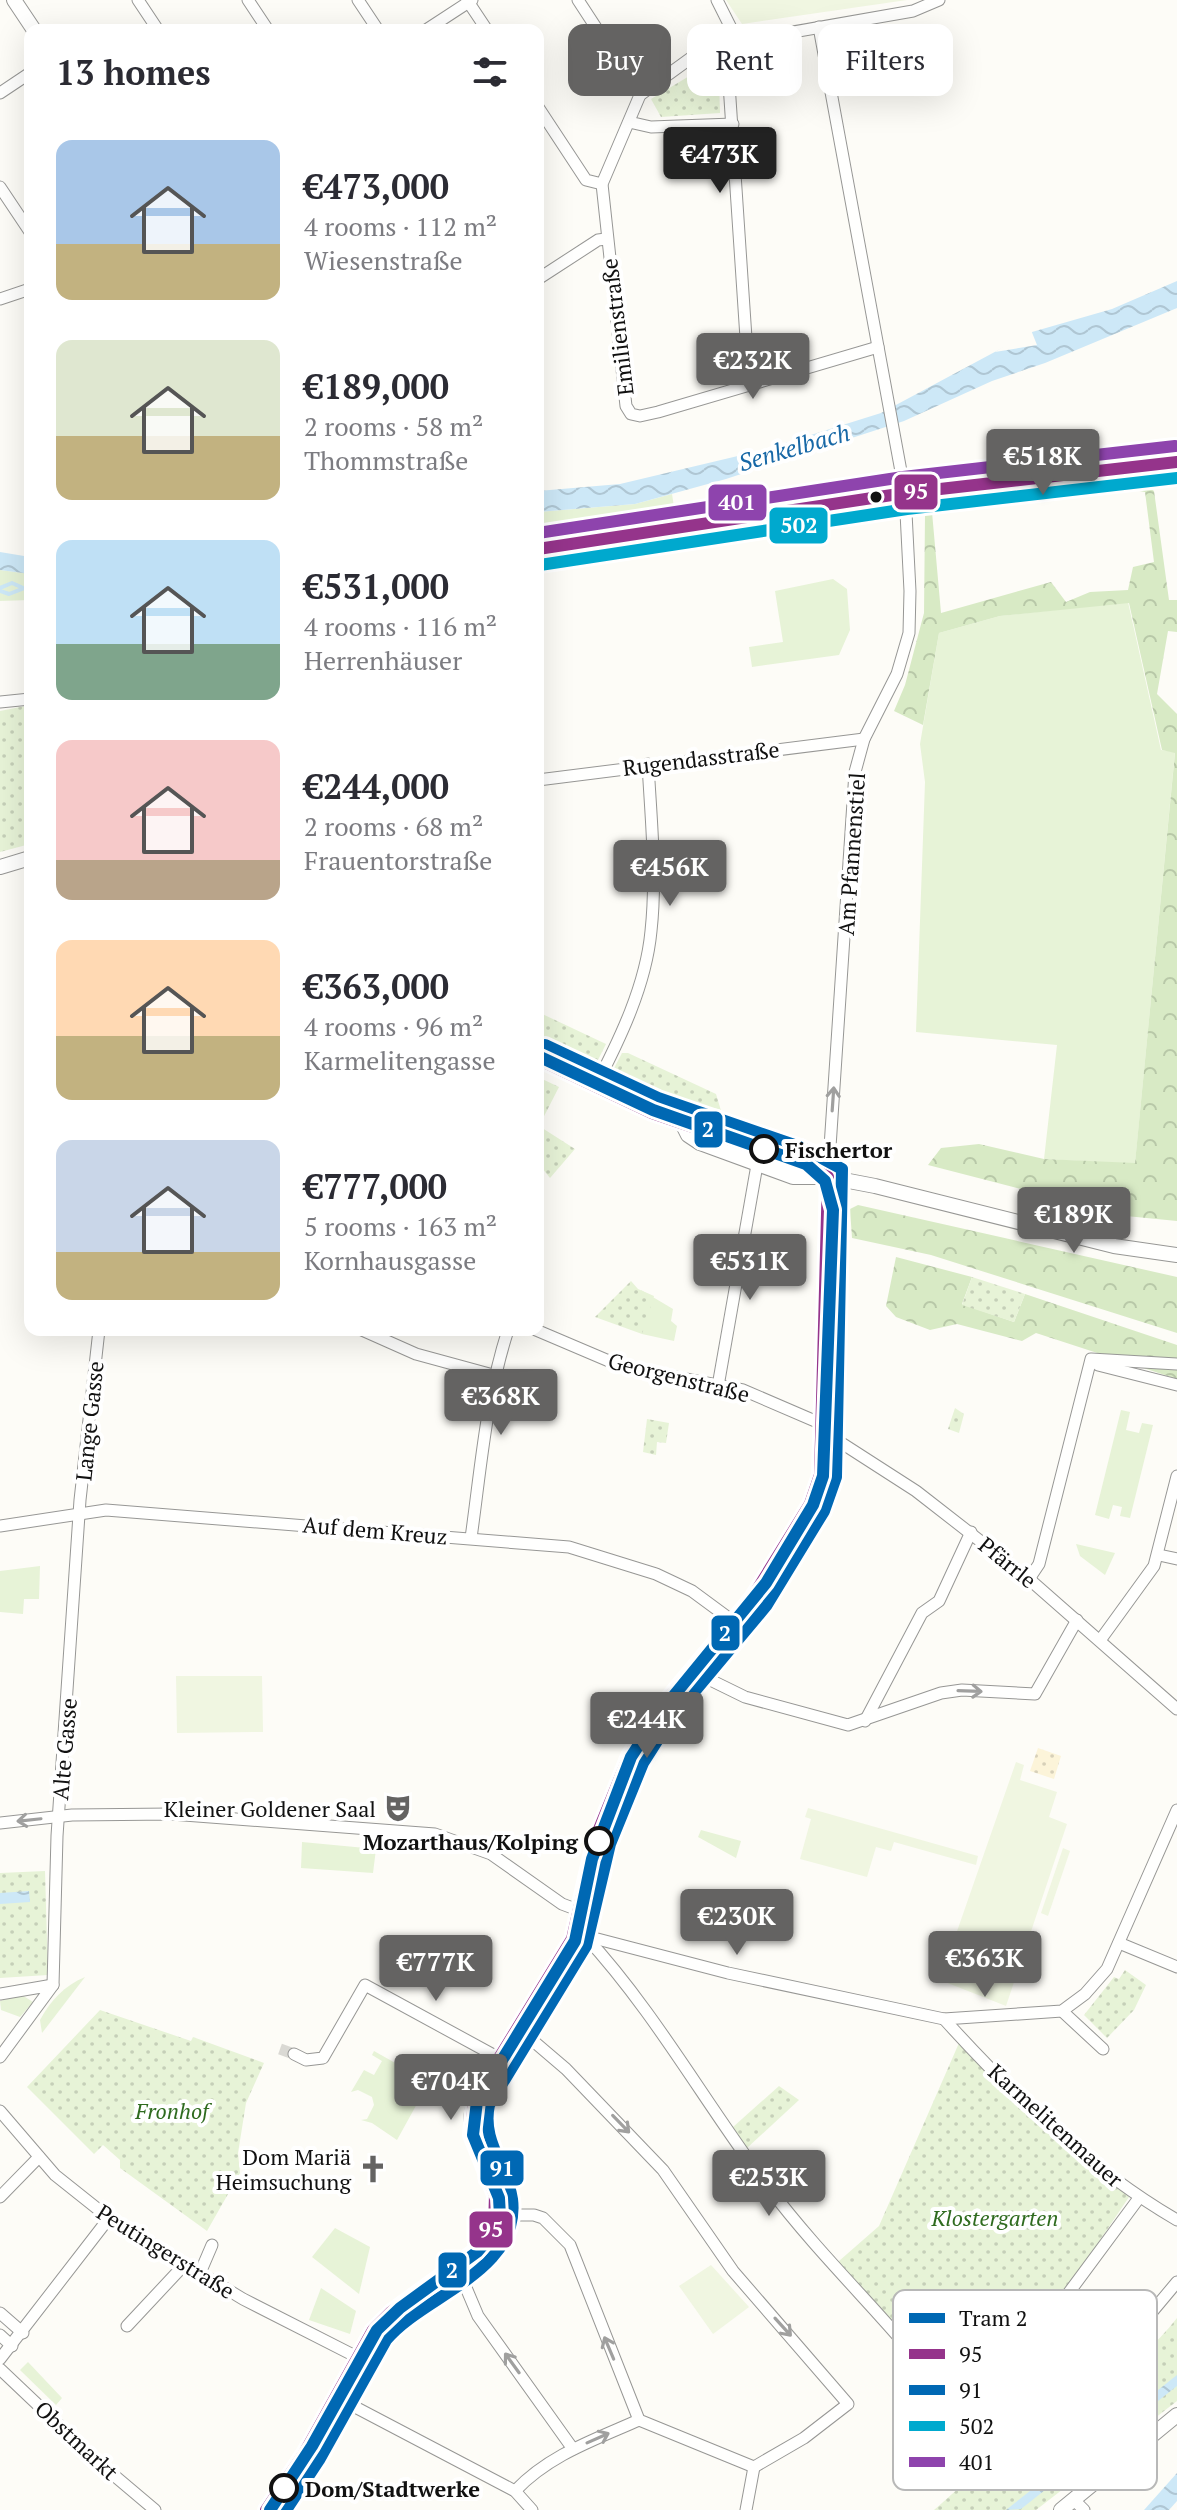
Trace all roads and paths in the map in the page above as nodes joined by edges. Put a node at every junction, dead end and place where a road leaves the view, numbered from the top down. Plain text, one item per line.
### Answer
1 (14, 0) edge
2 (138, 0) edge
3 (248, 0) edge
4 (358, 0) edge
5 (578, 0) edge
6 (717, 0) edge
7 (939, 0) edge
8 (469, 1) edge
9 (30, 24) edge
10 (154, 24) edge
11 (264, 24) edge
12 (374, 24) edge
13 (435, 24) edge
14 (483, 24) edge
15 (594, 24) edge
16 (729, 24) edge
17 (836, 24) edge
18 (24, 77) edge
19 (0, 93) edge
20 (640, 96) edge
21 (730, 96) edge
22 (832, 96) edge
23 (544, 116) edge
24 (629, 122) junction
25 (733, 124) junction
26 (602, 184) junction
27 (0, 187) edge
28 (24, 223) edge
29 (606, 239) junction
30 (544, 275) edge
31 (24, 291) edge
32 (0, 299) edge
33 (746, 338) dead end
34 (878, 347) junction
35 (747, 354) dead end
36 (751, 384) junction
37 (1177, 462) edge
38 (905, 493) junction
39 (544, 548) edge
40 (24, 700) edge
41 (0, 702) edge
42 (864, 739) junction
43 (648, 764) junction
44 (544, 779) edge
45 (24, 860) edge
46 (0, 867) edge
47 (544, 1062) edge
48 (595, 1087) junction
49 (682, 1123) junction
50 (757, 1165) junction
51 (828, 1177) junction
52 (1177, 1255) edge
53 (544, 1333) edge
54 (98, 1336) edge
55 (376, 1336) edge
56 (506, 1336) edge
57 (1090, 1361) junction
58 (1177, 1364) edge
59 (493, 1375) junction
60 (1177, 1385) edge
61 (718, 1386) junction
62 (822, 1424) junction
63 (822, 1444) junction
64 (1177, 1476) edge
65 (79, 1513) junction
66 (0, 1526) edge
67 (971, 1532) junction
68 (471, 1538) junction
69 (1159, 1555) junction
70 (1177, 1559) edge
71 (1029, 1579) junction
72 (1077, 1620) junction
73 (734, 1622) junction
74 (1101, 1639) junction
75 (692, 1671) junction
76 (1177, 1709) edge
77 (865, 1721) junction
78 (1177, 1810) edge
79 (59, 1817) junction
80 (0, 1823) edge
81 (578, 1910) junction
82 (580, 1934) junction
83 (1119, 1943) junction
84 (1177, 1967) edge
85 (53, 1985) junction
86 (0, 1994) edge
87 (1062, 2011) junction
88 (944, 2019) junction
89 (518, 2028) junction
90 (1103, 2049) dead end
91 (294, 2054) tunnel mouth
92 (0, 2057) edge
93 (499, 2058) junction
94 (0, 2111) edge
95 (39, 2157) junction
96 (0, 2197) edge
97 (1139, 2198) junction
98 (497, 2215) junction
99 (109, 2218) junction
100 (1177, 2220) edge
101 (212, 2245) dead end
102 (185, 2264) junction
103 (456, 2264) junction
104 (200, 2273) junction
105 (1177, 2282) edge
106 (1071, 2290) edge
107 (1157, 2306) edge
108 (0, 2313) edge
109 (127, 2326) dead end
110 (23, 2333) junction
111 (0, 2335) edge
112 (893, 2335) edge
113 (12, 2346) junction
114 (357, 2357) junction
115 (0, 2359) edge
116 (0, 2369) edge
117 (336, 2397) junction
118 (1177, 2415) edge
119 (639, 2420) junction
120 (1157, 2433) edge
121 (573, 2449) junction
122 (754, 2467) junction
123 (1095, 2490) edge
124 (515, 2491) junction
125 (1079, 2505) edge
126 (155, 2510) edge
127 (266, 2510) edge
128 (532, 2510) edge
129 (746, 2510) edge
130 (1061, 2510) edge

1 - 9 street
2 - 10 street
3 - 11 street
4 - 12 street
5 - 15 street
6 - 16 street
7 - 17 street
8 - 13 street
8 - 14 street
18 - 19 street
20 - 24 street
21 - 25 street
22 - 34 street, Am Pfannenstiel
23 - 26 street
24 - 25 street
24 - 26 street
25 - 33 street
26 - 29 street, Emilienstraße
27 - 28 street
29 - 30 street
29 - 36 street, Emilienstraße
31 - 32 street
34 - 36 street
34 - 38 street, Am Pfannenstiel
35 - 36 street
37 - 38 street
38 - 39 street
38 - 42 street, Am Pfannenstiel
40 - 41 street
42 - 43 street, Rugendasstraße
51 -> 42 street, Am Pfannenstiel
43 - 44 street, Rugendasstraße
43 - 48 street
45 - 46 street
47 - 48 street
48 - 49 street
49 - 50 street
49 - 51 street
50 - 51 street
50 - 61 street
51 - 52 street
51 - 62 street, Am Pfannenstiel
53 - 61 street, Georgenstraße
54 - 65 street, Lange Gasse
55 - 59 street
56 - 59 street
57 - 58 street
57 - 60 street
57 - 71 street
59 - 68 street
61 - 62 street, Georgenstraße
62 - 63 street, Am Pfannenstiel
63 - 67 street, Pfärrle
63 - 73 street, Am Pfannenstiel
64 - 69 street
65 - 66 street, Auf dem Kreuz
65 - 68 street, Auf dem Kreuz
65 - 79 street, Alte Gasse
67 - 71 street, Pfärrle
67 - 77 street
68 - 73 street, Auf dem Kreuz
69 - 70 street
69 - 74 street
71 - 72 street, Pfärrle
72 - 74 street, Pfärrle
77 -> 72 street
73 - 75 street, Am Pfannenstiel
74 - 76 street, Pfärrle
75 - 77 street
75 - 81 street, Am Pfannenstiel
78 - 83 street
79 -> 80 street
79 - 81 street
79 - 85 street, Alte Gasse
81 - 82 street, Am Pfannenstiel
82 - 88 street
82 - 89 street
82 - 112 street
83 - 84 street
83 - 87 street
85 - 86 street
85 - 92 street
87 - 88 street
87 - 90 street
88 - 97 street, Karmelitenmauer
89 - 93 street
89 -> 122 street
91 - 93 street
93 - 98 street
94 - 95 street, Peutingerstraße
95 - 96 street
95 - 99 street, Peutingerstraße
97 - 100 street, Karmelitenmauer
97 - 106 street
98 - 103 street
119 -> 98 street
99 - 102 street, Peutingerstraße
99 - 110 street
101 - 104 street
102 - 104 street, Peutingerstraße
102 - 109 street
103 - 114 street
121 -> 103 street
104 - 114 street, Peutingerstraße
105 - 107 street
108 - 110 street
110 - 113 street
111 - 113 street
113 - 115 street
114 - 117 street
116 - 126 street, Obstmarkt
117 - 124 street
117 - 127 street
118 - 120 street
121 -> 119 street
119 - 122 street
121 - 124 street
122 - 129 street
123 - 125 street
124 - 128 street
125 - 130 street

